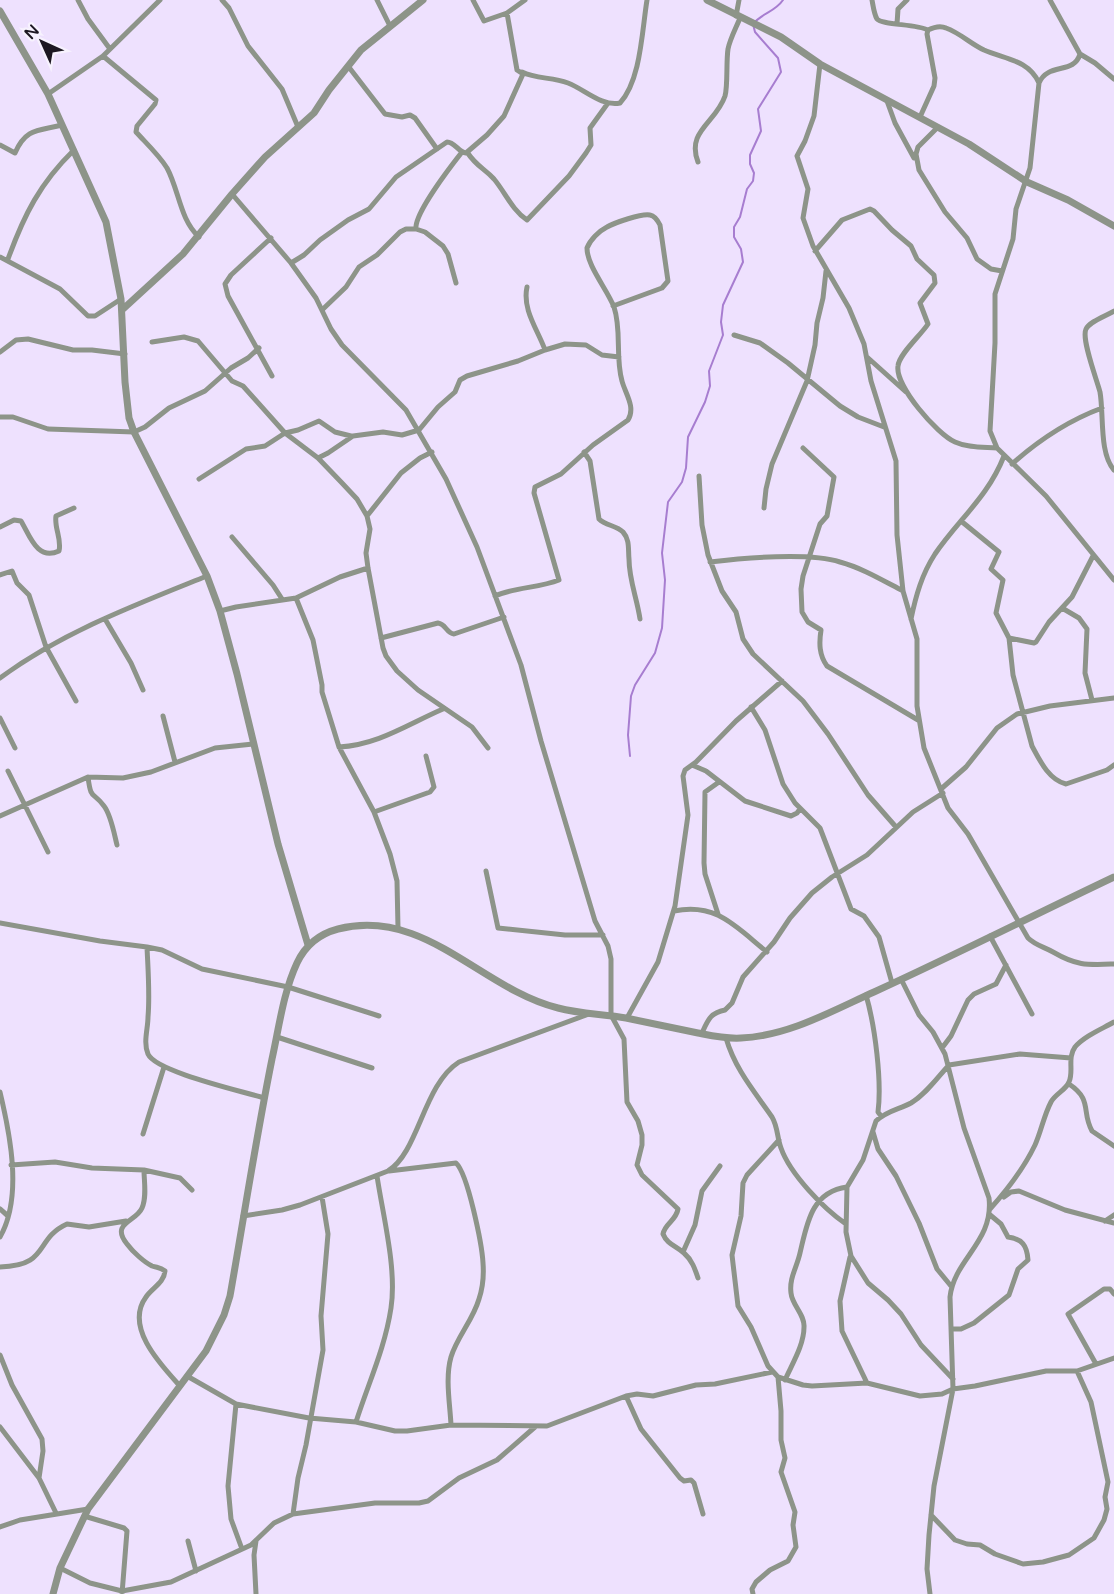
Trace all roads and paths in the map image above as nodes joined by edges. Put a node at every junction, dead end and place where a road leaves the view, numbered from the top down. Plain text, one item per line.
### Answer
1 (78, 0) edge
2 (160, 0) edge
3 (222, 0) edge
4 (377, 0) edge
5 (423, 0) edge
6 (473, 0) edge
7 (525, 0) edge
8 (647, 0) edge
9 (707, 0) edge
10 (739, 0) edge
11 (872, 0) edge
12 (906, 0) edge
13 (1050, 0) edge
14 (717, 2) edge
15 (507, 14) junction
16 (1, 16) edge
17 (738, 17) junction
18 (897, 24) junction
19 (390, 26) junction
20 (928, 30) junction
21 (110, 49) junction
22 (1080, 54) junction
23 (103, 56) junction
24 (820, 64) junction
25 (348, 66) junction
26 (517, 70) junction
27 (1114, 79) edge
28 (1039, 83) junction
29 (48, 94) junction
30 (887, 101) junction
31 (608, 103) junction
32 (920, 117) junction
33 (62, 125) junction
34 (298, 126) junction
35 (938, 127) junction
36 (0, 145) edge
37 (437, 149) junction
38 (74, 150) junction
39 (465, 152) junction
40 (698, 162) dead end
41 (916, 162) junction
42 (1027, 182) junction
43 (232, 194) junction
44 (1114, 226) edge
45 (416, 229) junction
46 (199, 237) junction
47 (270, 238) junction
48 (815, 251) junction
49 (0, 257) edge
50 (8, 259) junction
51 (291, 262) junction
52 (826, 270) junction
53 (1002, 271) junction
54 (456, 283) dead end
55 (527, 287) dead end
56 (121, 299) junction
57 (613, 306) junction
58 (122, 310) junction
59 (322, 310) junction
60 (1114, 311) edge
61 (734, 335) dead end
62 (152, 342) dead end
63 (259, 348) junction
64 (544, 350) junction
65 (0, 352) edge
66 (125, 354) junction
67 (619, 357) junction
68 (867, 357) junction
69 (225, 373) junction
70 (272, 376) dead end
71 (807, 381) junction
72 (910, 394) junction
73 (1102, 408) junction
74 (0, 417) edge
75 (884, 427) junction
76 (419, 430) junction
77 (134, 432) junction
78 (285, 433) junction
79 (352, 436) junction
80 (997, 447) junction
81 (803, 448) dead end
82 (432, 452) junction
83 (584, 452) junction
84 (1004, 456) junction
85 (318, 458) junction
86 (1012, 464) junction
87 (1114, 470) edge
88 (699, 476) dead end
89 (199, 479) dead end
90 (74, 508) dead end
91 (764, 508) dead end
92 (368, 516) junction
93 (961, 521) junction
94 (0, 527) edge
95 (232, 537) dead end
96 (1093, 556) junction
97 (808, 558) junction
98 (710, 562) junction
99 (368, 568) junction
100 (0, 575) edge
101 (207, 576) junction
102 (1114, 580) edge
103 (903, 591) junction
104 (495, 596) junction
105 (296, 598) junction
106 (282, 599) junction
107 (1062, 608) junction
108 (220, 611) junction
109 (504, 617) junction
110 (105, 619) junction
111 (640, 619) dead end
112 (911, 619) junction
113 (1009, 638) junction
114 (381, 639) junction
115 (46, 647) junction
116 (0, 678) edge
117 (782, 681) junction
118 (143, 690) dead end
119 (1114, 698) edge
120 (1092, 700) junction
121 (76, 701) dead end
122 (751, 707) junction
123 (443, 709) junction
124 (1024, 711) junction
125 (163, 716) dead end
126 (0, 718) edge
127 (918, 720) junction
128 (253, 744) junction
129 (339, 747) junction
130 (15, 748) dead end
131 (488, 748) dead end
132 (426, 756) dead end
133 (175, 762) junction
134 (692, 765) junction
135 (1114, 765) edge
136 (8, 771) dead end
137 (88, 777) junction
138 (719, 782) junction
139 (942, 791) junction
140 (25, 804) junction
141 (800, 809) junction
142 (374, 812) junction
143 (0, 816) edge
144 (896, 827) junction
145 (117, 844) dead end
146 (48, 852) dead end
147 (486, 871) dead end
148 (838, 873) junction
149 (1114, 877) edge
150 (674, 911) junction
151 (718, 914) junction
152 (0, 922) edge
153 (1018, 923) junction
154 (398, 928) junction
155 (603, 935) junction
156 (990, 936) junction
157 (308, 945) junction
158 (147, 946) junction
159 (767, 952) junction
160 (1114, 964) edge
161 (1006, 965) junction
162 (901, 979) junction
163 (892, 983) junction
164 (288, 987) junction
165 (866, 995) junction
166 (593, 1012) junction
167 (1032, 1014) dead end
168 (379, 1016) dead end
169 (611, 1016) junction
170 (627, 1018) junction
171 (1114, 1022) edge
172 (702, 1034) junction
173 (277, 1037) junction
174 (726, 1038) junction
175 (942, 1048) junction
176 (1071, 1058) junction
177 (949, 1065) junction
178 (164, 1067) junction
179 (372, 1068) dead end
180 (1069, 1084) junction
181 (0, 1092) edge
182 (264, 1098) junction
183 (881, 1116) junction
184 (872, 1130) junction
185 (143, 1134) dead end
186 (778, 1140) junction
187 (1114, 1146) edge
188 (11, 1165) junction
189 (720, 1166) dead end
190 (144, 1170) junction
191 (388, 1171) junction
192 (377, 1176) junction
193 (847, 1187) junction
194 (192, 1190) dead end
195 (322, 1197) junction
196 (820, 1200) junction
197 (995, 1203) junction
198 (0, 1209) edge
199 (990, 1211) junction
200 (1114, 1215) edge
201 (9, 1216) junction
202 (243, 1216) junction
203 (128, 1220) junction
204 (1105, 1221) junction
205 (1114, 1223) edge
206 (846, 1224) junction
207 (0, 1237) edge
208 (683, 1252) junction
209 (850, 1256) junction
210 (0, 1268) edge
211 (698, 1278) dead end
212 (951, 1286) junction
213 (1114, 1294) edge
214 (952, 1329) junction
215 (0, 1355) edge
216 (1114, 1358) edge
217 (1096, 1364) junction
218 (1077, 1371) junction
219 (772, 1372) junction
220 (187, 1376) junction
221 (778, 1377) junction
222 (954, 1379) junction
223 (785, 1380) junction
224 (867, 1383) junction
225 (180, 1386) junction
226 (953, 1389) junction
227 (626, 1396) junction
228 (236, 1404) junction
229 (309, 1418) junction
230 (356, 1422) junction
231 (451, 1425) junction
232 (0, 1427) edge
233 (535, 1427) junction
234 (39, 1478) junction
235 (1114, 1506) edge
236 (1107, 1509) junction
237 (86, 1512) junction
238 (56, 1513) junction
239 (293, 1514) junction
240 (703, 1514) dead end
241 (931, 1515) junction
242 (0, 1527) edge
243 (188, 1541) dead end
244 (256, 1541) junction
245 (242, 1549) junction
246 (60, 1568) junction
247 (196, 1572) junction
248 (150, 1587) junction
249 (122, 1592) edge
250 (53, 1594) edge
251 (151, 1594) edge
252 (256, 1594) edge
253 (753, 1594) edge
254 (930, 1594) edge

1 - 21 street
2 - 21 street
3 - 34 street
4 - 19 street
5 - 19 street
6 - 15 street
7 - 15 street
8 - 31 street
9 - 14 street
10 - 17 street
11 - 18 street
12 - 18 street
13 - 22 street
14 - 17 street
15 - 26 street
16 - 29 street
17 - 24 street
17 - 40 street
18 - 20 street
19 - 25 street
20 - 28 street
20 - 32 street
21 - 23 street
22 - 27 street
22 - 28 street
23 - 29 street
23 - 46 street
24 - 30 street
24 - 48 street
25 - 34 street
25 - 37 street
26 - 31 street
26 - 39 street
28 - 42 street
29 - 33 street
30 - 32 street
30 - 41 street
31 - 39 street
32 - 35 street
33 - 36 street
33 - 38 street
34 - 43 street
35 - 41 street
35 - 42 street
37 - 39 street
37 - 51 street
38 - 50 street
38 - 56 street
39 - 45 street
41 - 53 street
42 - 44 street
42 - 53 street
43 - 46 street
43 - 47 street
45 - 54 street
45 - 59 street
46 - 58 street
47 - 51 street
47 - 63 street
48 - 52 street
48 - 72 street
49 - 50 street
50 - 56 street
51 - 59 street
52 - 68 street
52 - 71 street
53 - 80 street
55 - 64 street
56 - 58 street
57 - 57 street
57 - 67 street
58 - 66 street
59 - 76 street
60 - 73 street
61 - 71 street
62 - 69 street
63 - 69 street
63 - 70 street
64 - 67 street
64 - 76 street
65 - 66 street
66 - 77 street
67 - 83 street
68 - 72 street
68 - 75 street
69 - 77 street
69 - 78 street
71 - 75 street
71 - 91 street
72 - 80 street
73 - 86 street
73 - 87 street
74 - 77 street
75 - 103 street
76 - 79 street
76 - 82 street
77 - 101 street
78 - 79 street
78 - 85 street
78 - 89 street
79 - 85 street
80 - 84 street
81 - 97 street
82 - 92 street
82 - 104 street
83 - 104 street
83 - 111 street
84 - 86 street
84 - 93 street
85 - 92 street
86 - 96 street
88 - 98 street
90 - 94 street
92 - 99 street
93 - 112 street
93 - 113 street
95 - 106 street
96 - 102 street
96 - 107 street
97 - 98 street
97 - 103 street
97 - 127 street
98 - 117 street
99 - 105 street
99 - 114 street
100 - 115 street
101 - 108 street
101 - 110 street
103 - 112 street
104 - 109 street
105 - 106 street
105 - 129 street
106 - 108 street
107 - 113 street
107 - 120 street
108 - 128 street
109 - 114 street
109 - 155 street
110 - 115 street
110 - 118 street
112 - 127 street
113 - 124 street
114 - 123 street
115 - 116 street
115 - 121 street
117 - 122 street
117 - 144 street
119 - 120 street
120 - 124 street
122 - 134 street
122 - 141 street
123 - 129 street
123 - 131 street
124 - 135 street
124 - 139 street
125 - 133 street
126 - 130 street
127 - 139 street
128 - 133 street
128 - 157 street
129 - 142 street
132 - 142 street
133 - 137 street
134 - 138 street
134 - 150 street
136 - 140 street
137 - 140 street
137 - 145 street
138 - 141 street
138 - 151 street
139 - 144 street
139 - 153 street
140 - 143 street
140 - 146 street
141 - 148 street
142 - 154 street
144 - 148 street
147 - 155 street
148 - 159 street
148 - 163 street
149 - 153 street
150 - 151 street
150 - 170 street
151 - 159 street
152 - 158 street
153 - 156 street
153 - 160 street
154 - 157 street
154 - 166 street
155 - 169 street
156 - 161 street
156 - 162 street
157 - 164 street
158 - 164 street
158 - 178 street
159 - 172 street
161 - 167 street
161 - 175 street
162 - 163 street
162 - 175 street
163 - 165 street
164 - 168 street
164 - 173 street
165 - 174 street
165 - 183 street
166 - 169 street
166 - 191 street
169 - 170 street
169 - 208 street
170 - 172 street
171 - 176 street
172 - 174 street
173 - 179 street
173 - 182 street
174 - 186 street
175 - 177 street
176 - 177 street
176 - 180 street
177 - 183 street
177 - 199 street
178 - 182 street
178 - 185 street
180 - 187 street
180 - 197 street
181 - 188 street
182 - 202 street
183 - 184 street
184 - 193 street
184 - 212 street
186 - 196 street
186 - 219 street
188 - 190 street
188 - 201 street
189 - 208 street
190 - 194 street
190 - 203 street
191 - 192 street
191 - 231 street
192 - 195 street
192 - 230 street
193 - 196 street
193 - 206 street
195 - 202 street
195 - 229 street
196 - 206 street
196 - 223 street
197 - 199 street
197 - 204 street
198 - 201 street
199 - 212 street
199 - 214 street
200 - 204 street
201 - 207 street
202 - 220 street
203 - 210 street
203 - 225 street
204 - 205 street
206 - 209 street
208 - 211 street
209 - 222 street
209 - 224 street
212 - 214 street
213 - 217 street
214 - 222 street
215 - 234 street
216 - 217 street
217 - 218 street
218 - 226 street
218 - 236 street
219 - 221 street
219 - 227 street
220 - 225 street
220 - 228 street
221 - 223 street
221 - 253 street
222 - 226 street
223 - 224 street
224 - 226 street
225 - 237 street
226 - 241 street
227 - 233 street
227 - 240 street
228 - 229 street
228 - 245 street
229 - 230 street
229 - 239 street
230 - 231 street
231 - 233 street
232 - 234 street
233 - 239 street
234 - 238 street
235 - 236 street
236 - 241 street
237 - 238 street
237 - 246 street
237 - 249 street
238 - 242 street
239 - 244 street
241 - 254 street
243 - 247 street
244 - 245 street
244 - 252 street
245 - 247 street
246 - 249 street
246 - 250 street
247 - 248 street
248 - 249 street
248 - 251 street

